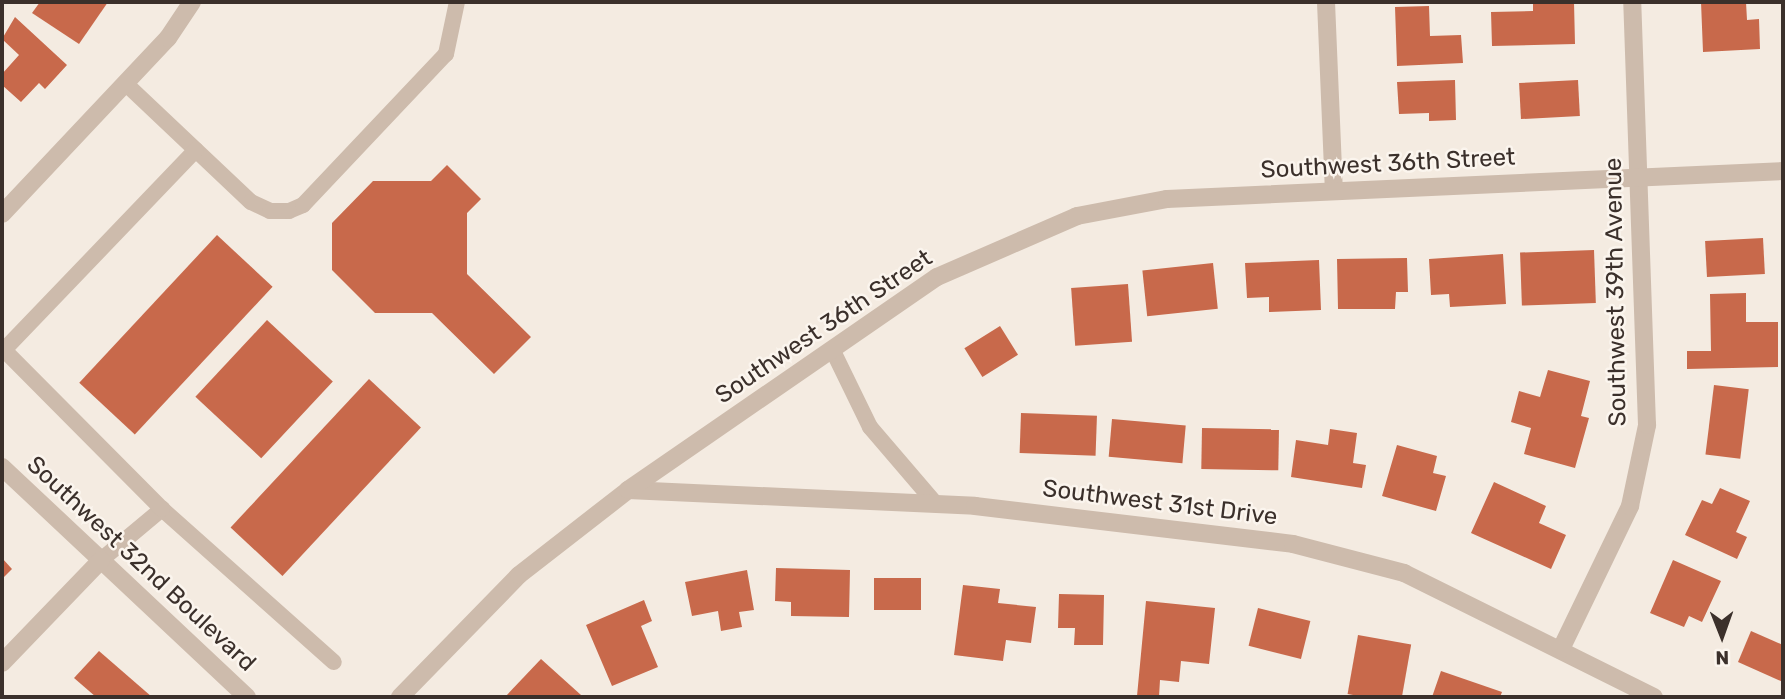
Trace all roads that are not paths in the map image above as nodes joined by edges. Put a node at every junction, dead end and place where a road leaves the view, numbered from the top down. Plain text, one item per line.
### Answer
1 (192, 2) edge
2 (457, 2) edge
3 (1326, 2) edge
4 (1632, 2) edge
5 (125, 83) junction
6 (196, 150) junction
7 (1783, 171) edge
8 (1639, 177) junction
9 (1334, 190) junction
10 (2, 214) edge
11 (832, 349) junction
12 (2, 467) edge
13 (628, 490) junction
14 (936, 505) junction
15 (162, 509) junction
16 (101, 560) junction
17 (1560, 649) junction
18 (334, 662) dead end
19 (2, 663) edge
20 (247, 697) edge
21 (400, 697) edge
22 (1654, 697) edge

1 - 5 street
2 - 6 lane
3 - 9 street
4 - 8 street, Southwest 39th Avenue
5 - 6 lane
5 - 10 street
6 - 15 lane
7 - 8 street, Southwest 36th Street
8 - 9 street, Southwest 36th Street
8 - 17 street, Southwest 39th Avenue
9 - 11 street, Southwest 36th Street
11 - 13 street, Southwest 36th Street
11 - 14 lane
12 - 16 street, Southwest 32nd Boulevard
13 - 14 street, Southwest 31st Drive
13 - 21 street, Southwest 36th Street
14 - 17 street, Southwest 31st Drive
15 - 16 lane
15 - 18 lane
16 - 19 street
16 - 20 street, Southwest 32nd Boulevard
17 - 22 street, Southwest 31st Drive

